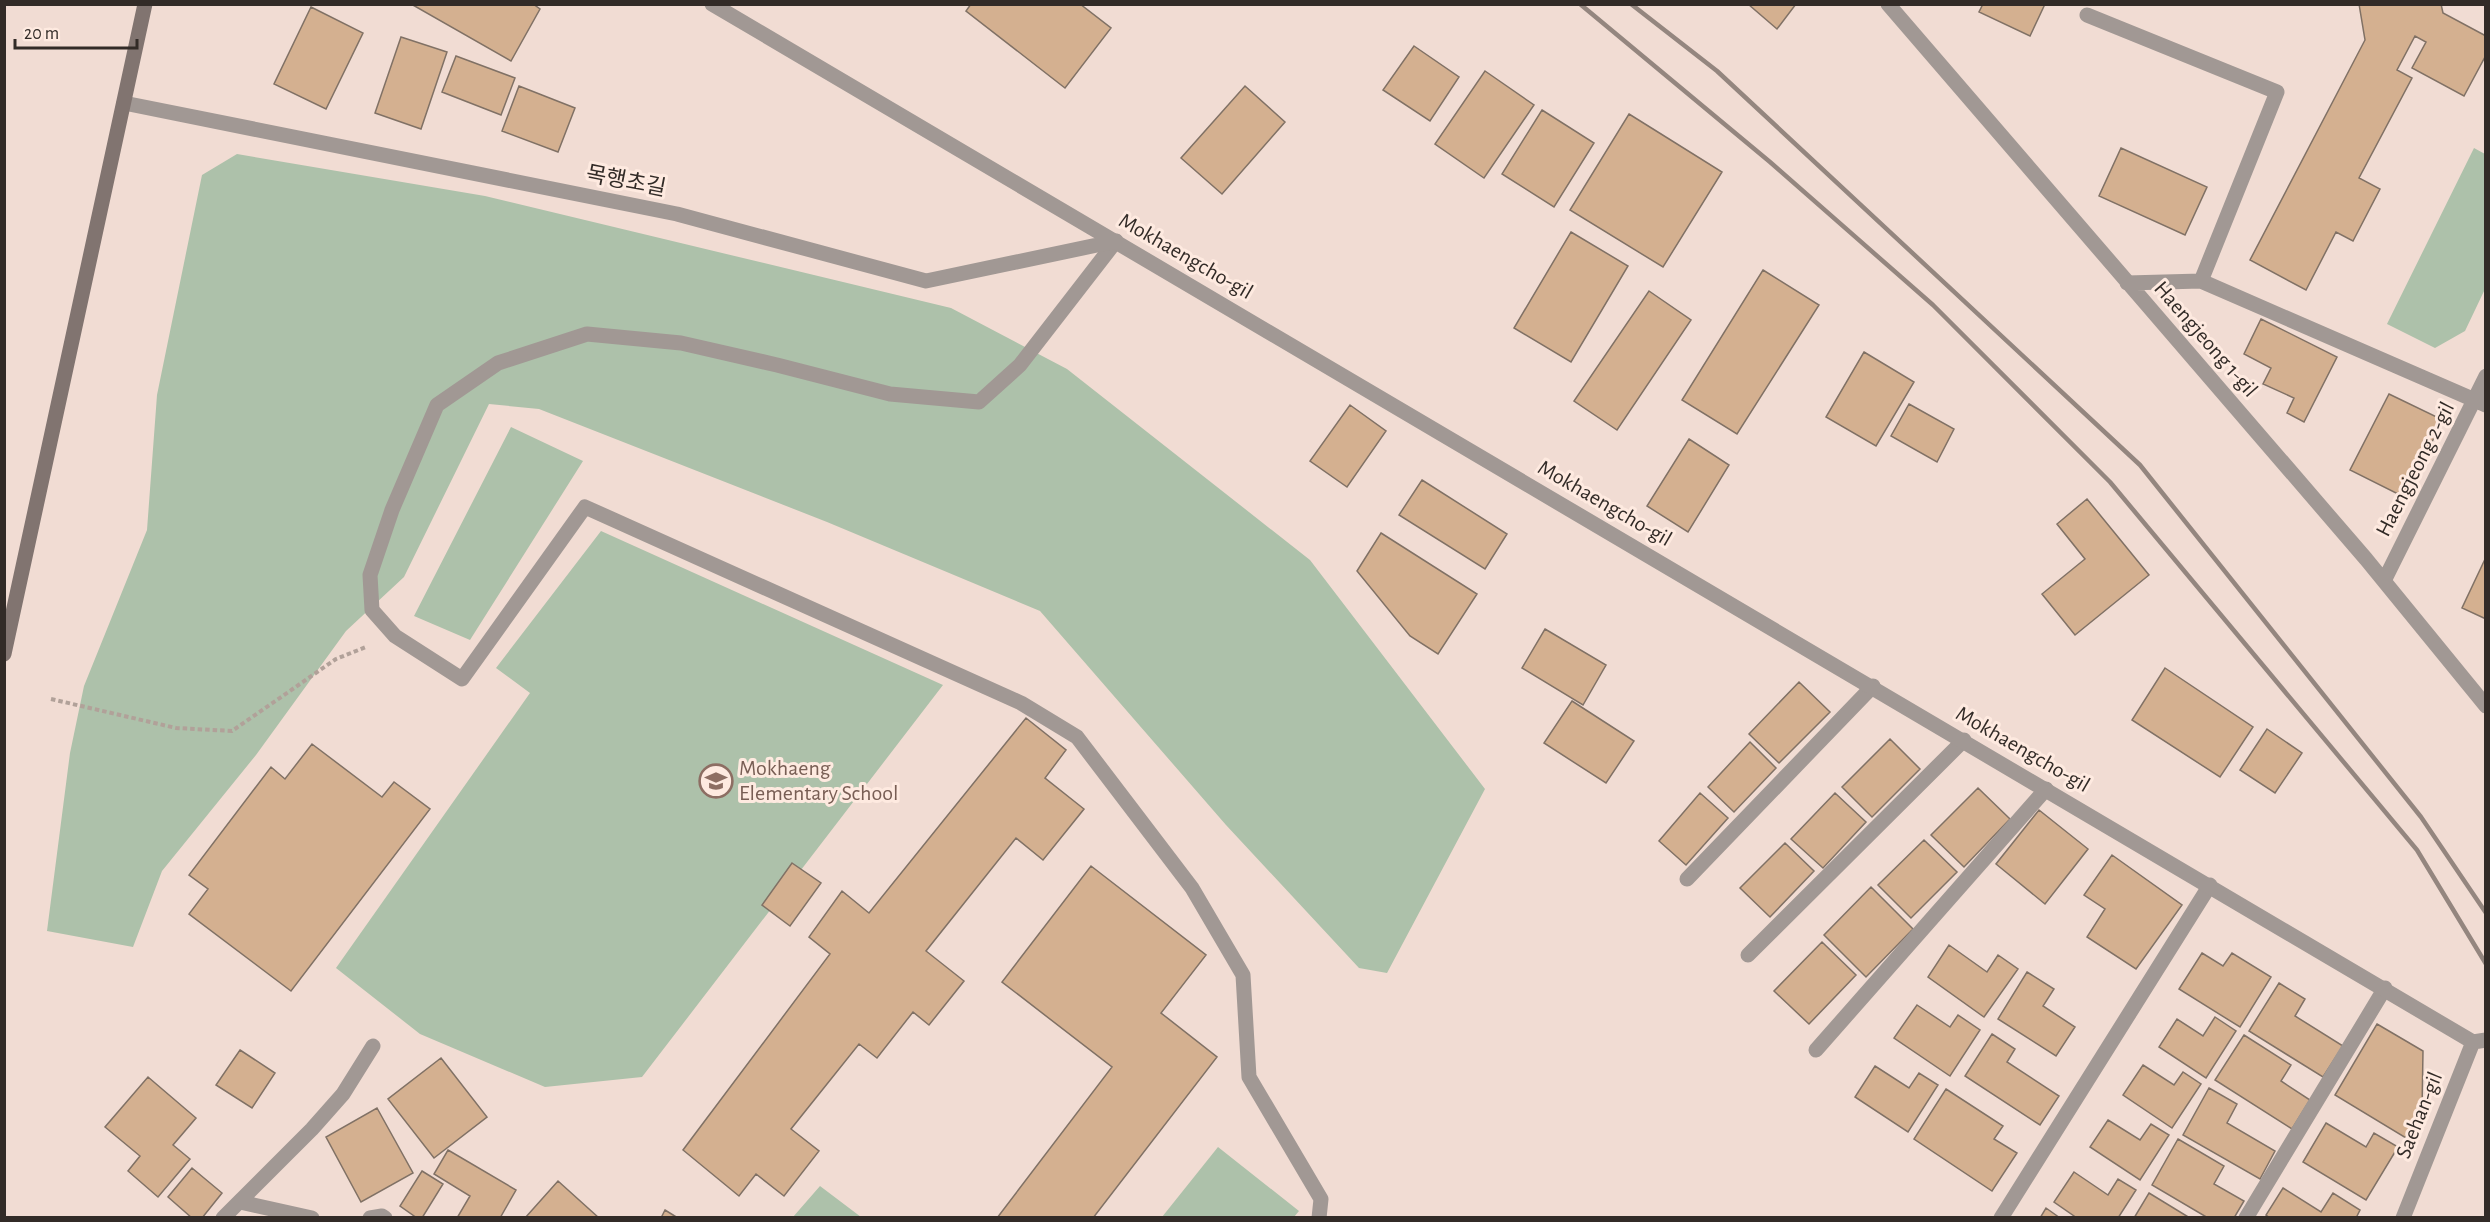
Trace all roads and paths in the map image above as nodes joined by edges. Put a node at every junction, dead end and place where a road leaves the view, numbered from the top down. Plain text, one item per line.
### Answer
1 (145, 4) edge
2 (712, 4) edge
3 (1888, 4) edge
4 (2087, 15) dead end
5 (124, 103) junction
6 (1116, 241) junction
7 (2201, 281) junction
8 (2127, 283) junction
9 (2486, 376) edge
10 (2480, 402) edge
11 (2384, 581) junction
12 (395, 636) junction
13 (4, 654) edge
14 (1873, 686) junction
15 (51, 699) dead end
16 (2486, 706) edge
17 (1964, 740) junction
18 (2046, 789) junction
19 (1687, 879) dead end
20 (2210, 885) junction
21 (1748, 955) dead end
22 (2385, 988) junction
23 (2479, 1041) edge
24 (373, 1046) dead end
25 (1816, 1050) dead end
26 (240, 1202) junction
27 (223, 1218) edge
28 (312, 1218) edge
29 (370, 1218) edge
30 (385, 1218) edge
31 (1319, 1218) edge
32 (2001, 1218) edge
33 (2246, 1218) edge
34 (2403, 1218) edge

1 - 5 street
2 - 6 street, Mokhaengcho-gil
3 - 8 street, Haengjeong 1-gil
4 - 7 street
5 - 6 street, 목행초길
5 - 13 street
6 - 12 street
6 - 14 street, Mokhaengcho-gil
7 - 8 street
7 - 10 street
8 - 11 street, Haengjeong 1-gil
9 - 10 street, Haengjeong 2-gil
10 - 11 street, Haengjeong 2-gil
11 - 16 street, Haengjeong 1-gil
12 - 15 path
12 - 31 street
14 - 17 street, Mokhaengcho-gil
14 - 19 street
17 - 18 street, Mokhaengcho-gil
17 - 21 street
18 - 20 street, Mokhaengcho-gil
18 - 25 street
20 - 22 street, Mokhaengcho-gil
20 - 32 street
22 - 23 street, Mokhaengcho-gil
22 - 33 street
23 - 34 street, Saehan-gil
24 - 26 street
26 - 27 street
26 - 28 street
29 - 30 street

